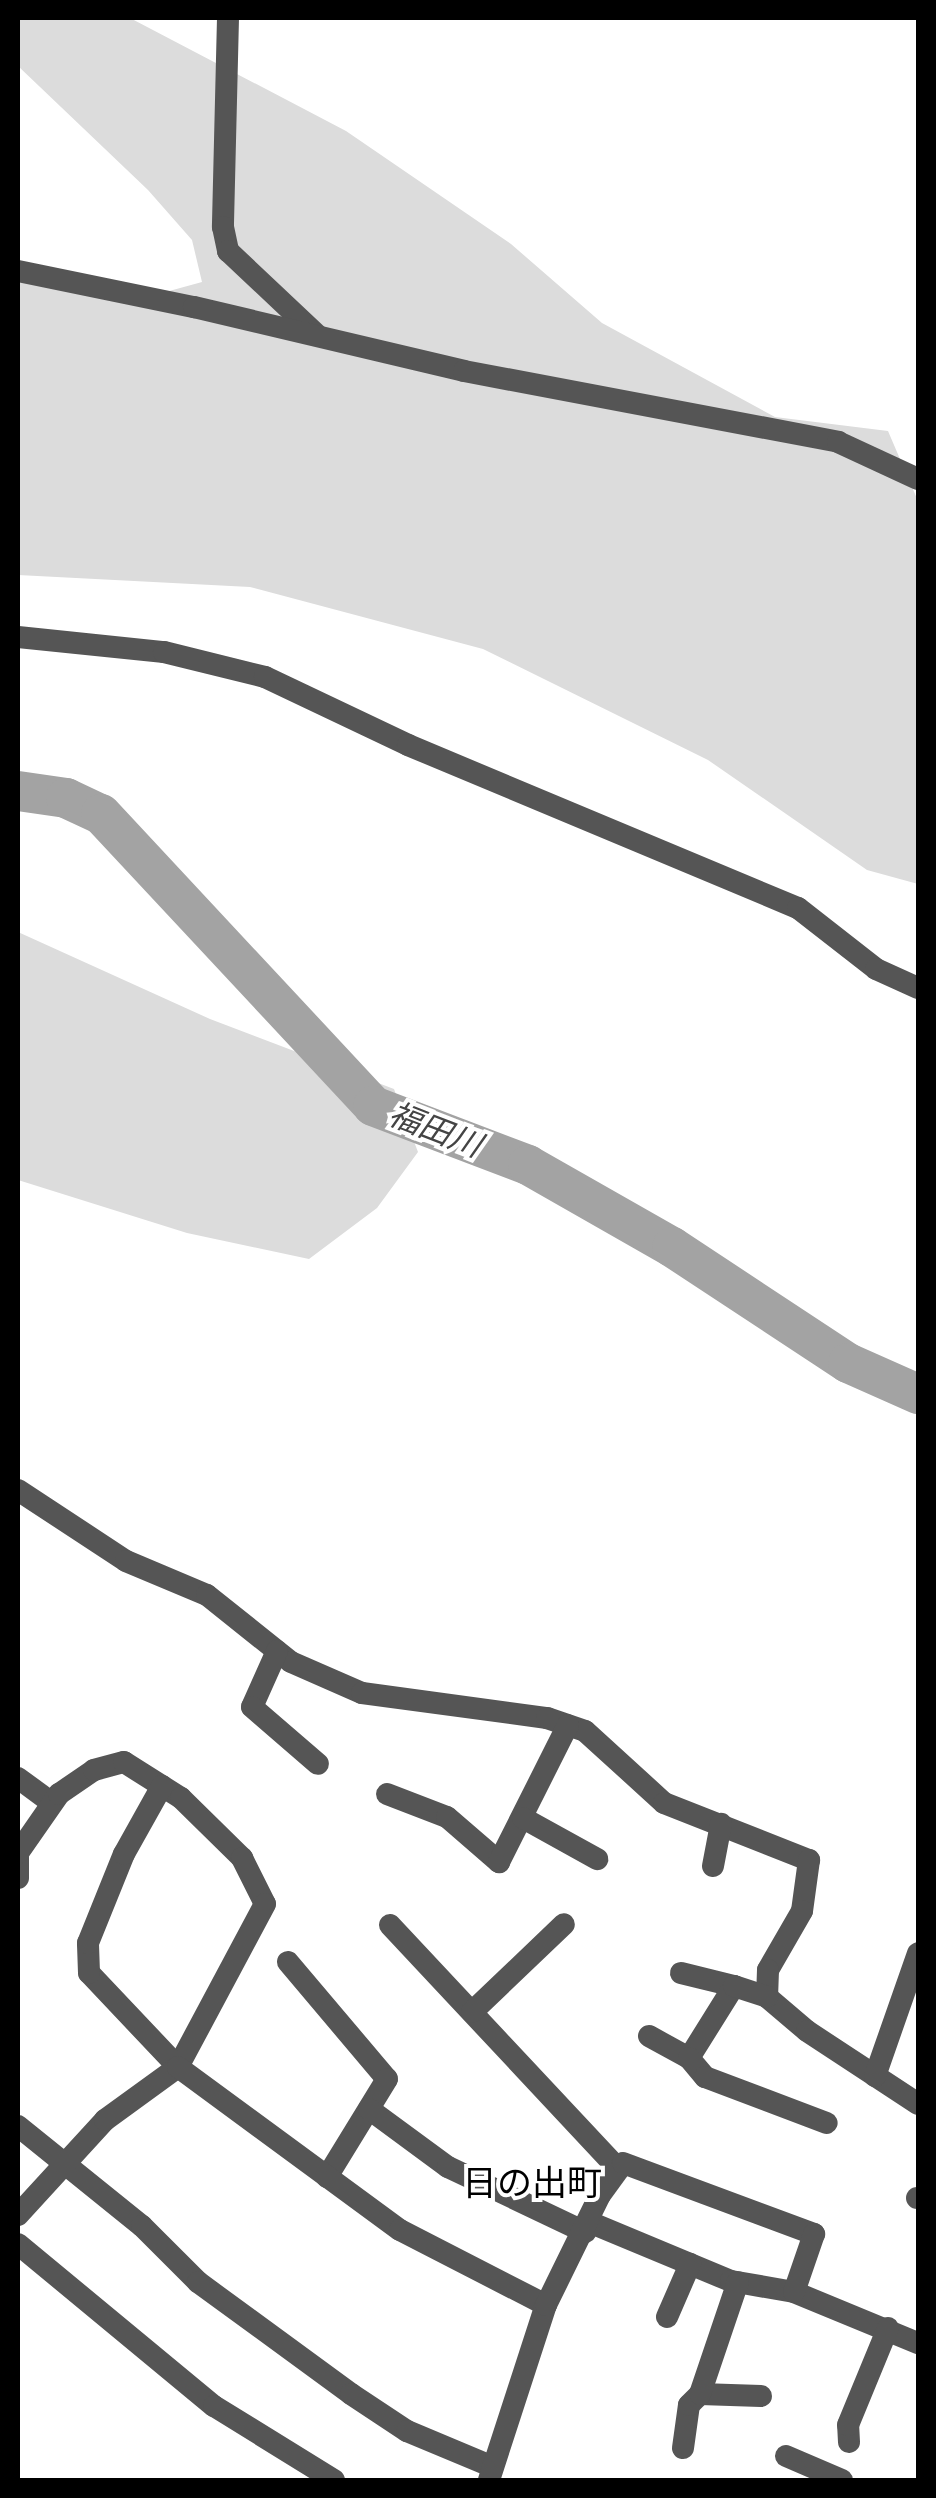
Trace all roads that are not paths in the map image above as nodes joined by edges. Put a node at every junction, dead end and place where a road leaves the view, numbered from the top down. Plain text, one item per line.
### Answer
1 (228, 18) edge
2 (18, 271) edge
3 (319, 336) junction
4 (918, 480) edge
5 (18, 637) edge
6 (918, 988) edge
7 (18, 1490) edge
8 (277, 1651) junction
9 (568, 1725) junction
10 (318, 1764) dead end
11 (18, 1778) edge
12 (162, 1786) junction
13 (387, 1794) dead end
14 (52, 1803) junction
15 (523, 1818) junction
16 (721, 1824) junction
17 (597, 1859) dead end
18 (713, 1866) dead end
19 (18, 1878) edge
20 (390, 1924) dead end
21 (564, 1924) dead end
22 (918, 1953) edge
23 (288, 1962) dead end
24 (681, 1973) dead end
25 (734, 1986) junction
26 (767, 1997) junction
27 (472, 2012) junction
28 (649, 2036) dead end
29 (688, 2058) junction
30 (178, 2067) junction
31 (876, 2076) junction
32 (918, 2104) edge
33 (368, 2110) junction
34 (827, 2123) dead end
35 (18, 2126) edge
36 (66, 2162) junction
37 (618, 2169) junction
38 (328, 2177) junction
39 (18, 2215) edge
40 (587, 2227) junction
41 (18, 2244) edge
42 (690, 2264) junction
43 (738, 2282) junction
44 (794, 2292) junction
45 (546, 2305) junction
46 (667, 2317) dead end
47 (888, 2328) junction
48 (918, 2343) edge
49 (700, 2394) junction
50 (761, 2396) dead end
51 (849, 2442) dead end
52 (683, 2448) dead end
53 (786, 2456) dead end
54 (491, 2474) edge
55 (327, 2479) edge
56 (842, 2480) edge

1 - 3 street
2 - 3 street
3 - 4 street
5 - 6 street
7 - 8 street
8 - 9 street
8 - 10 street
9 - 15 street
9 - 16 street
11 - 14 street
12 - 14 street
12 - 30 street
12 - 30 street
13 - 15 street
14 - 19 street
15 - 17 street
16 - 18 street
16 - 26 street
20 - 27 street
21 - 27 street
22 - 31 street
23 - 33 street
24 - 25 street
25 - 26 street
25 - 29 street
26 - 31 street
27 - 37 street
28 - 29 street
29 - 34 street
30 - 36 street
30 - 38 street
31 - 32 street
33 - 38 street
33 - 40 street
35 - 36 street
36 - 39 street
36 - 54 street
37 - 40 street
37 - 44 street
38 - 45 street
40 - 42 street
40 - 45 street
41 - 55 street
42 - 43 street
42 - 46 street
43 - 44 street
43 - 49 street
44 - 47 street
45 - 54 street
47 - 48 street
47 - 51 street
49 - 50 street
49 - 52 street
53 - 56 street

